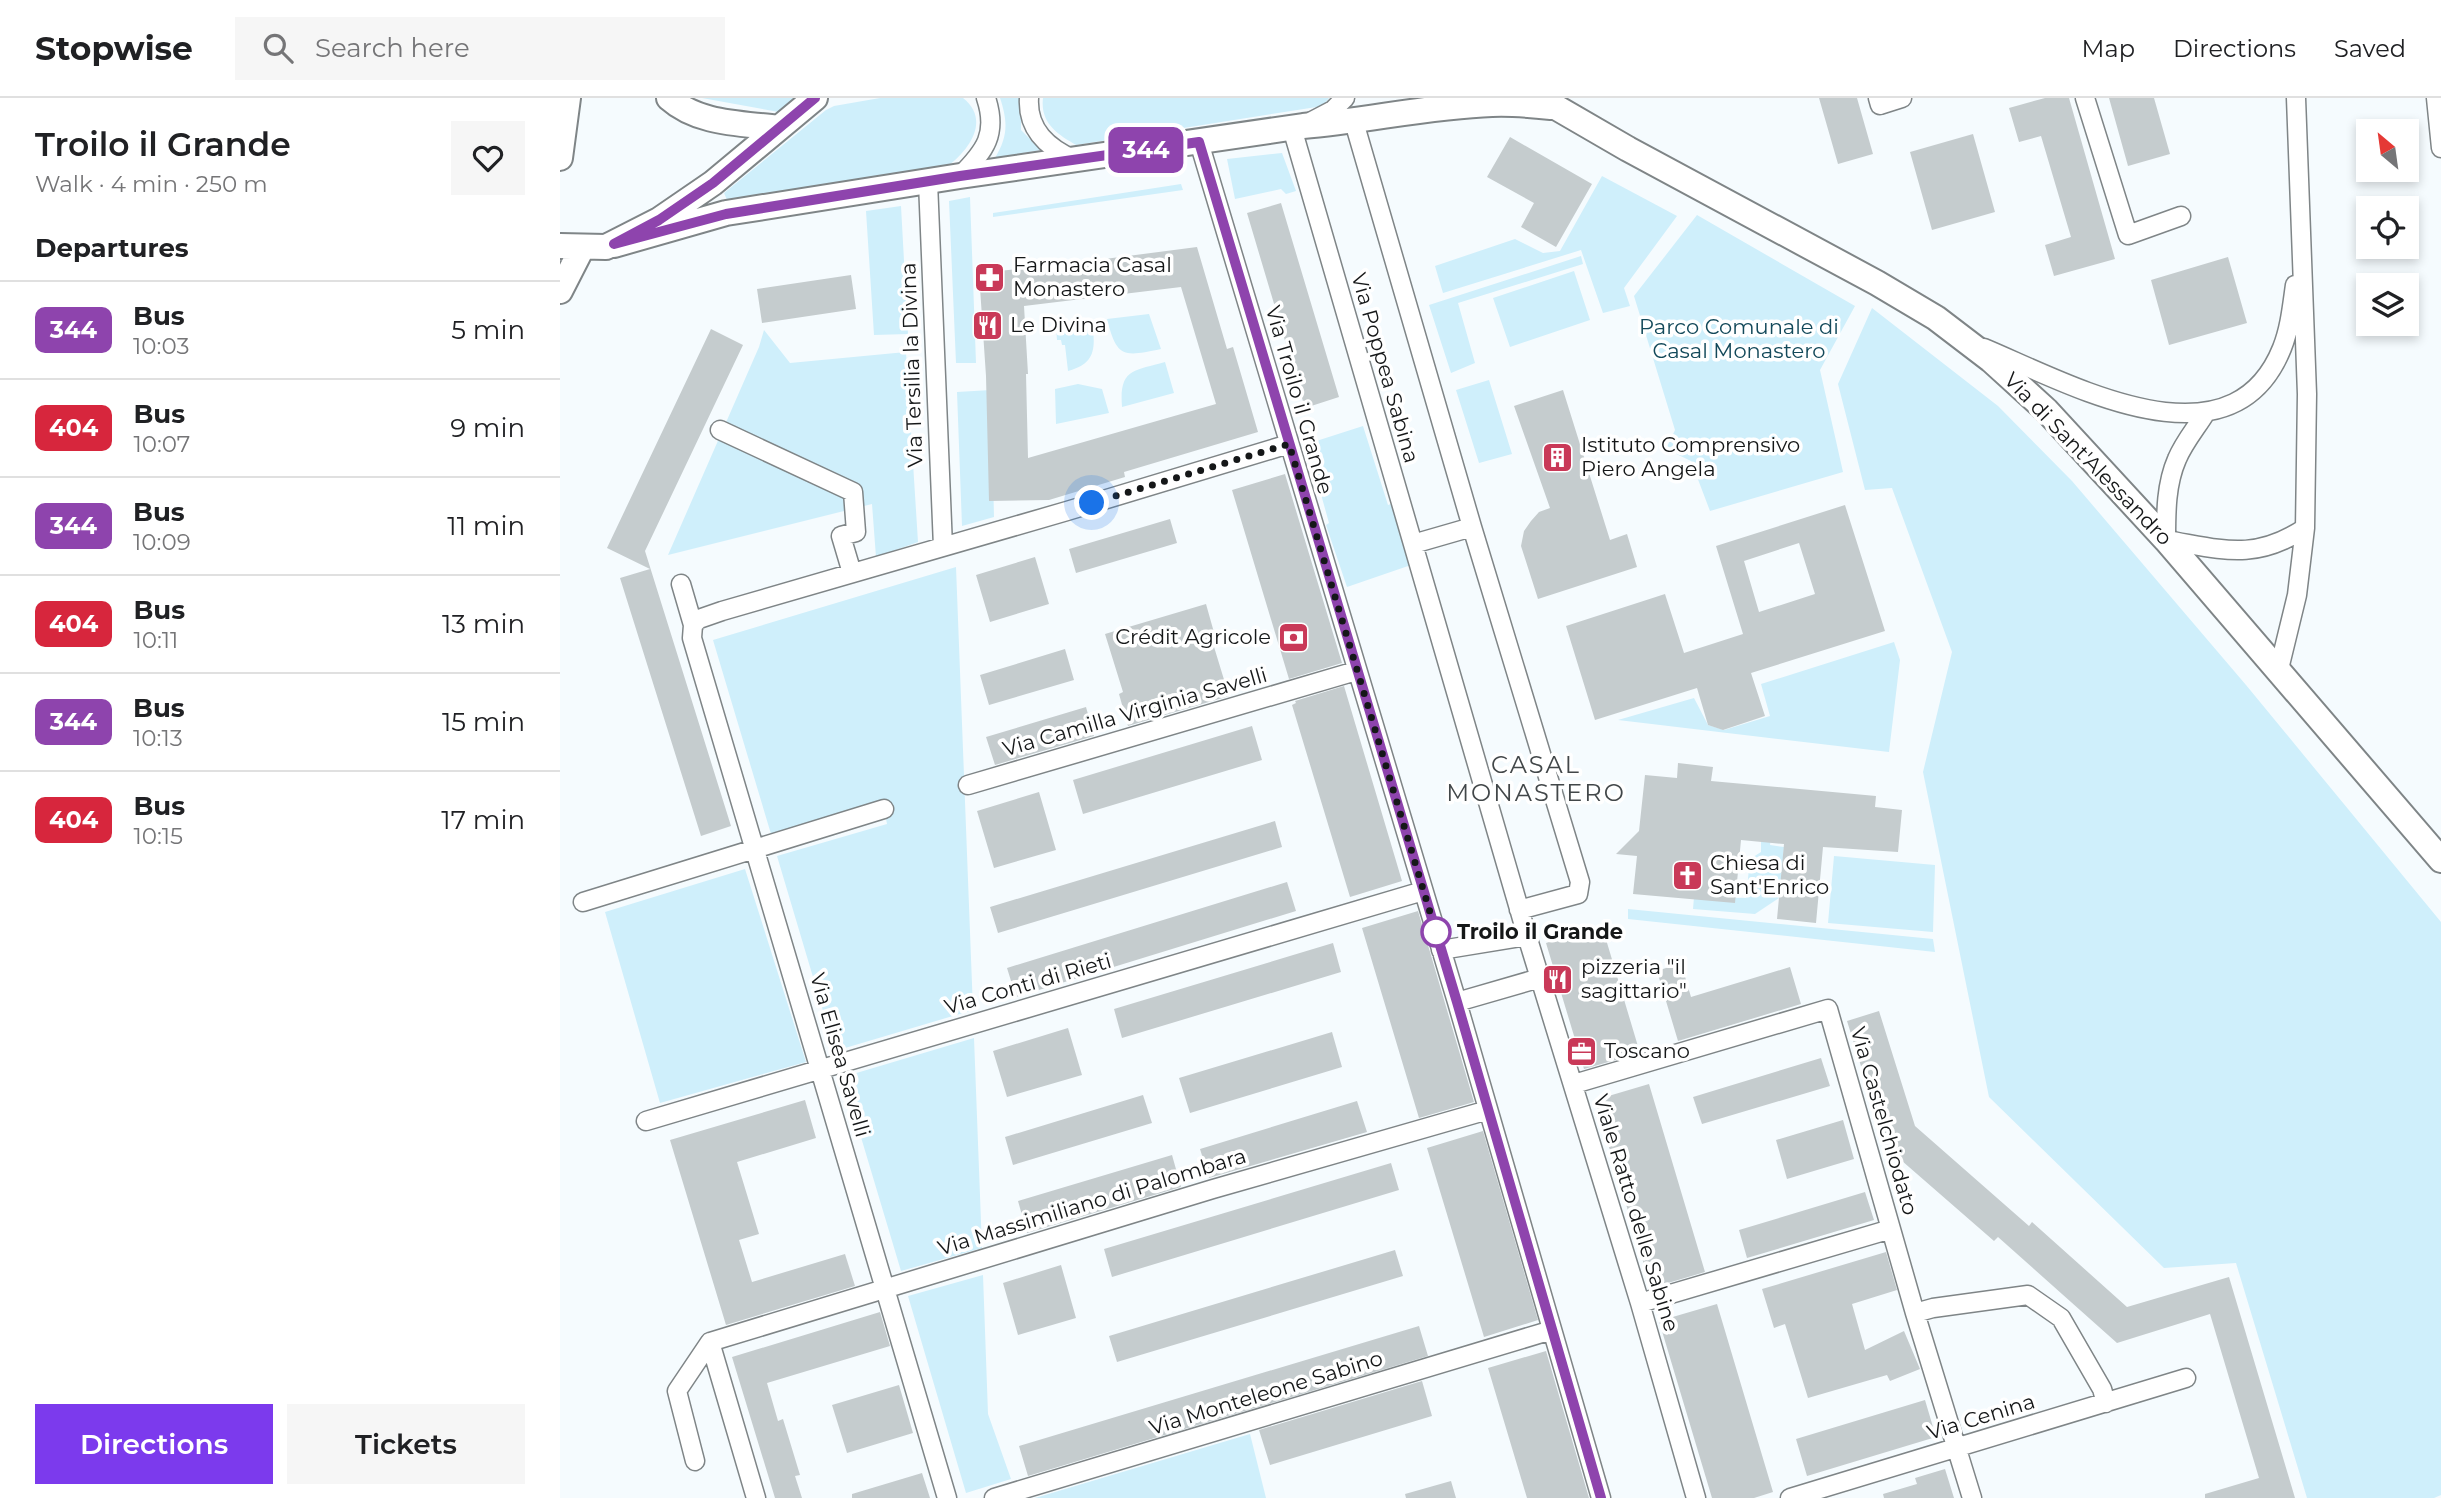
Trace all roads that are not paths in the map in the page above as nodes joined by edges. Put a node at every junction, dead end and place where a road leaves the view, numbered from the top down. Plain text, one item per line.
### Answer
1 (568, 98) edge
2 (668, 98) edge
3 (815, 98) edge
4 (986, 98) edge
5 (1029, 98) edge
6 (1345, 98) edge
7 (1878, 98) edge
8 (1902, 98) edge
9 (2085, 98) edge
10 (2295, 98) edge
11 (2437, 98) edge
12 (1546, 102) edge
13 (1354, 122) junction
14 (1297, 127) junction
15 (778, 128) junction
16 (1199, 142) junction
17 (2441, 148) edge
18 (560, 158) edge
19 (1077, 160) junction
20 (960, 176) junction
21 (928, 182) junction
22 (713, 183) junction
23 (717, 215) junction
24 (2181, 216) dead end
25 (614, 244) junction
26 (571, 247) edge
27 (2301, 251) junction
28 (560, 290) edge
29 (1965, 340) junction
30 (2206, 412) junction
31 (720, 430) dead end
32 (1289, 444) junction
33 (1472, 527) junction
34 (2305, 528) junction
35 (2166, 540) junction
36 (1413, 544) junction
37 (943, 547) junction
38 (852, 573) junction
39 (681, 584) dead end
40 (1435, 621) joint
41 (693, 625) junction
42 (2278, 669) junction
43 (1356, 671) junction
44 (968, 785) dead end
45 (884, 809) dead end
46 (755, 848) junction
47 (2441, 860) edge
48 (1423, 891) junction
49 (583, 902) dead end
50 (1520, 910) junction
51 (1527, 936) junction
52 (1441, 950) junction
53 (1540, 978) junction
54 (1457, 1002) junction
55 (820, 1069) junction
56 (1574, 1084) junction
57 (1488, 1110) junction
58 (646, 1121) dead end
59 (1891, 1229) junction
60 (886, 1288) junction
61 (1640, 1303) junction
62 (1915, 1313) junction
63 (1552, 1330) junction
64 (710, 1342) junction
65 (2186, 1378) dead end
66 (2106, 1403) junction
67 (1958, 1447) junction
68 (695, 1461) dead end
69 (757, 1498) edge
70 (947, 1498) edge
71 (994, 1498) edge
72 (1601, 1498) edge
73 (1696, 1498) edge
74 (1790, 1498) edge
75 (1972, 1498) edge

1 - 18 street
2 - 15 street
3 - 15 street
4 - 20 street
5 - 19 street
6 - 14 street
7 - 8 street
9 - 24 street
10 - 27 street
11 - 17 street
12 - 13 street
12 - 29 street, Via di Sant'Alessandro
13 - 14 street
13 - 33 street
14 - 16 street
14 - 36 street, Via Poppea Sabina
15 - 22 street
16 - 19 street
16 - 32 street, Via Troilo il Grande
19 - 20 street
20 - 21 street
21 - 23 street
21 - 37 street, Via Tersilia la Divina
22 - 23 street
22 - 25 street
23 - 25 street
25 - 26 street
26 - 28 street
27 - 30 street
27 - 34 street
29 - 30 street
29 - 35 street, Via di Sant'Alessandro
30 - 35 street
31 - 38 street
32 - 37 street
32 - 43 street, Via Troilo il Grande
33 - 36 street
33 - 50 street
34 - 35 street
34 - 42 street
35 - 42 street, Via di Sant'Alessandro
36 - 40 street, Via Poppea Sabina
37 - 38 street
38 - 41 street
39 - 41 street, Via Elisea Savelli
40 - 50 street, Viale Ratto delle Sabine
41 - 46 street, Via Elisea Savelli
42 - 47 street, Via di Sant'Alessandro
43 - 44 street, Via Camilla Virginia Savelli
43 - 48 street
45 - 46 street
46 - 49 street
46 - 55 street, Via Elisea Savelli
48 - 52 street
48 - 55 street, Via Conti di Rieti
50 - 51 street, Viale Ratto delle Sabine
51 - 52 street
51 - 53 street, Viale Ratto delle Sabine
52 - 54 street
53 - 54 street
53 - 56 street, Viale Ratto delle Sabine
54 - 57 street
55 - 58 street, Via Conti di Rieti
55 - 60 street, Via Elisea Savelli
56 - 59 street, Via Castelchiodato
56 - 61 street, Viale Ratto delle Sabine
57 - 60 street, Via Massimiliano di Palombara
57 - 63 street
59 - 61 street
59 - 62 street, Via Castelchiodato
60 - 64 street, Via Massimiliano di Palombara
60 - 70 street, Via Elisea Savelli
61 - 73 street, Viale Ratto delle Sabine
62 - 66 street
62 - 67 street, Via Castelchiodato
63 - 71 street, Via Monteleone Sabino
63 - 72 street
64 - 68 street
64 - 69 street
65 - 66 street, Via Cenina
66 - 67 street, Via Cenina
67 - 74 street, Via Cenina
67 - 75 street, Via Castelchiodato

